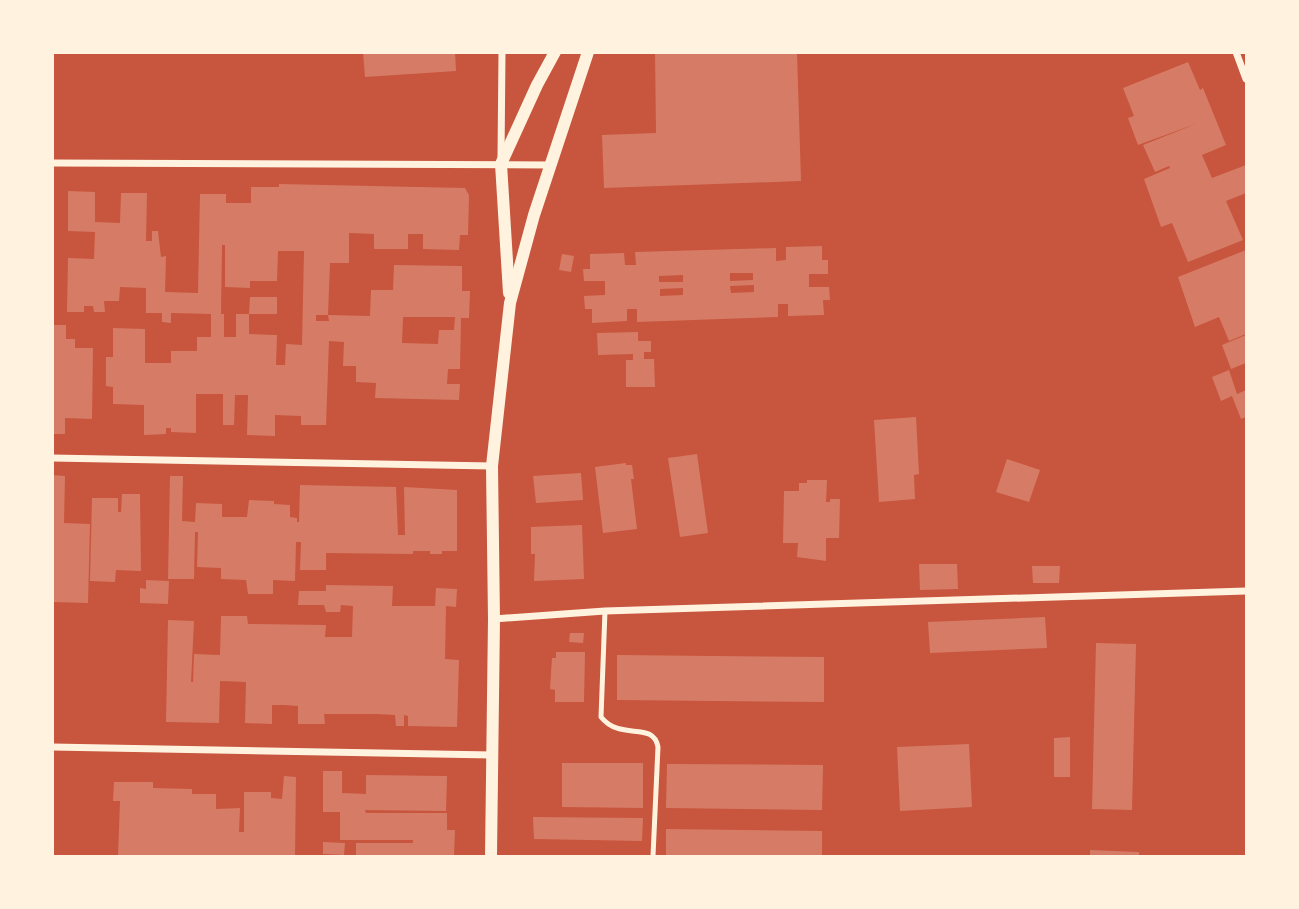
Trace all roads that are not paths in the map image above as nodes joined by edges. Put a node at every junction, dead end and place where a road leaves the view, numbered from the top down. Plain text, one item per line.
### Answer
1 (502, 52) edge
2 (555, 52) edge
3 (589, 52) edge
4 (1236, 52) edge
5 (1247, 79) edge
6 (52, 163) edge
7 (501, 164) junction
8 (550, 165) junction
9 (510, 303) junction
10 (52, 458) edge
11 (492, 466) junction
12 (1247, 591) edge
13 (605, 611) junction
14 (494, 619) junction
15 (52, 747) edge
16 (492, 755) junction
17 (491, 856) edge
18 (653, 856) edge

1 - 7 street
2 - 7 street
3 - 8 street
4 - 5 street
6 - 7 street
7 - 8 street
7 - 9 street
8 - 9 street
9 - 11 street
10 - 11 street
11 - 14 street
12 - 13 street
13 - 14 street
13 - 18 lane
14 - 16 street
15 - 16 street
16 - 17 street

